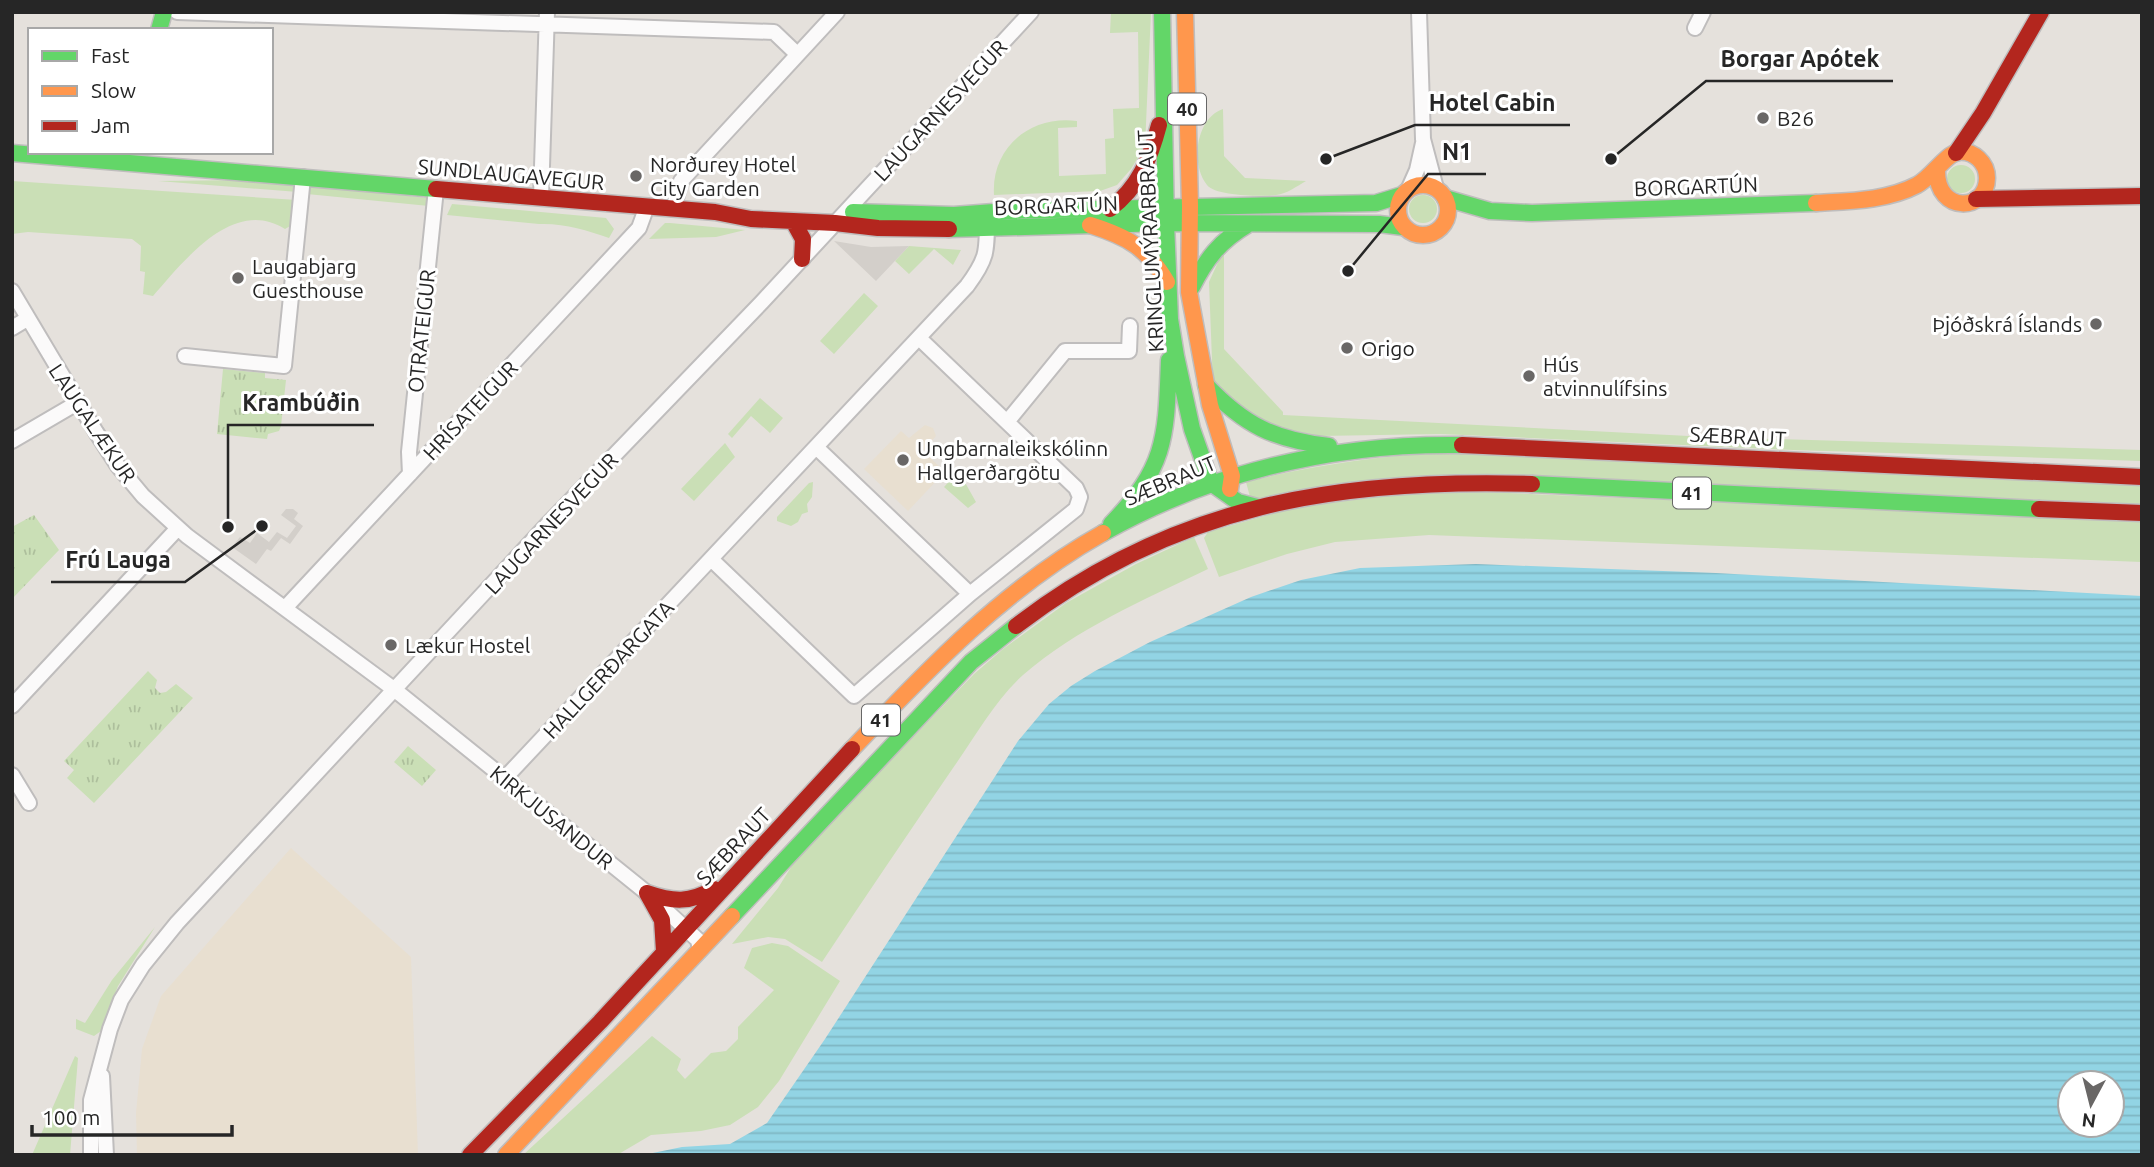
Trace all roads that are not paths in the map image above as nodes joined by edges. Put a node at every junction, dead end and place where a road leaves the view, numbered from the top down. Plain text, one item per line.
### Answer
1 (177, 12) edge
2 (837, 12) edge
3 (1031, 12) edge
4 (1162, 12) edge
5 (1170, 12) edge
6 (1185, 12) edge
7 (1419, 12) edge
8 (1703, 12) edge
9 (2041, 12) edge
10 (547, 18) edge
11 (1695, 27) dead end
12 (797, 54) junction
13 (1164, 106) junction
14 (1983, 113) junction
15 (1423, 139) junction
16 (12, 153) edge
17 (1956, 153) junction
18 (126, 163) edge
19 (12, 164) edge
20 (1983, 166) junction
21 (1937, 171) junction
22 (303, 177) junction
23 (436, 189) junction
24 (1406, 191) junction
25 (1904, 192) junction
26 (1441, 193) junction
27 (2032, 196) junction
28 (2142, 196) edge
29 (541, 197) junction
30 (1944, 197) junction
31 (1976, 199) junction
32 (646, 206) junction
33 (673, 209) junction
34 (1110, 209) junction
35 (1176, 211) junction
36 (1490, 211) junction
37 (715, 212) junction
38 (840, 217) junction
39 (987, 220) junction
40 (793, 221) junction
41 (1190, 223) junction
42 (1444, 224) junction
43 (1090, 225) junction
44 (1247, 225) junction
45 (1404, 227) junction
46 (802, 259) junction
47 (1169, 286) junction
48 (12, 291) edge
49 (1189, 292) junction
50 (27, 319) junction
51 (1170, 319) junction
52 (1130, 326) dead end
53 (12, 328) edge
54 (919, 338) junction
55 (185, 356) dead end
56 (1206, 384) junction
57 (77, 403) junction
58 (1007, 422) junction
59 (12, 440) edge
60 (816, 447) junction
61 (1359, 449) junction
62 (410, 474) junction
63 (1232, 476) junction
64 (2142, 477) edge
65 (1211, 483) junction
66 (1228, 495) junction
67 (1259, 508) junction
68 (2142, 513) edge
69 (1199, 524) junction
70 (178, 528) junction
71 (1098, 536) junction
72 (711, 559) junction
73 (970, 594) junction
74 (285, 608) junction
75 (395, 690) junction
76 (12, 706) edge
77 (12, 775) edge
78 (505, 778) junction
79 (29, 803) dead end
80 (731, 879) junction
81 (647, 893) junction
82 (685, 929) junction
83 (700, 950) junction
84 (664, 951) junction
85 (102, 1054) junction
86 (91, 1155) edge
87 (106, 1155) edge
88 (470, 1155) edge
89 (506, 1155) edge

1 - 10 street
2 - 12 street
3 - 38 street, LAUGARNESVEGUR
4 - 13 main road, KRINGLUMÝRARBRAUT / 40
5 - 35 main road
6 - 35 main road, KRINGLUMÝRARBRAUT / 40
7 - 15 street
8 - 11 street
9 - 14 main road
10 - 12 street
10 - 29 street
12 - 33 street
13 - 34 main road
13 - 35 main road, KRINGLUMÝRARBRAUT / 40
14 - 17 main road
14 - 20 main road
15 - 24 street
15 - 26 street
16 - 18 main road, SUNDLAUGAVEGUR
17 - 20 main road, BORGARTÚN
17 - 21 main road, BORGARTÚN
18 - 19 main road, SUNDLAUGAVEGUR
18 - 22 main road, SUNDLAUGAVEGUR
20 - 27 main road, BORGARTÚN
20 - 31 main road
21 - 25 main road, BORGARTÚN
21 - 30 main road
22 - 23 main road, SUNDLAUGAVEGUR
22 - 55 street
23 - 29 main road, SUNDLAUGAVEGUR
23 - 62 street, OTRATEIGUR
24 - 26 main road, BORGARTÚN
24 - 35 main road, BORGARTÚN
24 - 45 main road
25 - 30 main road, BORGARTÚN
25 - 36 main road, BORGARTÚN
26 - 36 main road, BORGARTÚN
26 - 42 main road
27 - 28 main road, BORGARTÚN
27 - 31 main road, BORGARTÚN
29 - 32 main road, SUNDLAUGAVEGUR
30 - 31 main road, BORGARTÚN
32 - 33 main road, SUNDLAUGAVEGUR
32 - 62 street, HRÍSATEIGUR
33 - 37 main road, SUNDLAUGAVEGUR
34 - 35 main road, BORGARTÚN
34 - 39 main road, BORGARTÚN
35 - 41 main road, BORGARTÚN
35 - 41 main road, KRINGLUMÝRARBRAUT / 40
35 - 43 main road, BORGARTÚN
35 - 47 main road, KRINGLUMÝRARBRAUT / 40
36 - 42 main road, BORGARTÚN
37 - 38 main road, SUNDLAUGAVEGUR
37 - 40 main road, SUNDLAUGAVEGUR
38 - 39 main road, BORGARTÚN
38 - 40 main road, SUNDLAUGAVEGUR
38 - 46 street, LAUGARNESVEGUR
39 - 43 main road, BORGARTÚN
39 - 54 street, HALLGERÐARGATA
40 - 46 main road
41 - 44 main road, BORGARTÚN
41 - 49 main road, KRINGLUMÝRARBRAUT / 40
42 - 45 main road, BORGARTÚN
43 - 47 main road
44 - 45 main road, BORGARTÚN
44 - 49 main road
46 - 75 street, LAUGARNESVEGUR
47 - 51 main road, KRINGLUMÝRARBRAUT / 40
48 - 50 street, LAUGALÆKUR
49 - 56 main road, KRINGLUMÝRARBRAUT / 40
50 - 53 street
50 - 57 street, LAUGALÆKUR
51 - 65 main road, KRINGLUMÝRARBRAUT / 40
51 - 71 main road
52 - 58 street
54 - 58 street
54 - 60 street, HALLGERÐARGATA
56 - 61 main road
56 - 63 main road, KRINGLUMÝRARBRAUT / 40
57 - 59 street
57 - 70 street, LAUGALÆKUR
58 - 73 street
60 - 72 street, HALLGERÐARGATA
60 - 73 street
61 - 63 main road, SÆBRAUT / 41
61 - 64 main road, SÆBRAUT / 41
62 - 74 street, HRÍSATEIGUR
63 - 65 main road, SÆBRAUT / 41
63 - 66 main road, KRINGLUMÝRARBRAUT / 40
65 - 66 main road
65 - 71 main road, SÆBRAUT / 41
66 - 67 main road
66 - 69 main road
67 - 68 main road, 41
67 - 69 main road, 41
69 - 83 main road, 41
70 - 74 street, LAUGALÆKUR
70 - 76 street
71 - 80 main road, SÆBRAUT / 41
72 - 73 street
72 - 78 street, HALLGERÐARGATA
74 - 75 street, LAUGALÆKUR
75 - 78 street, KIRKJUSANDUR
75 - 85 street, LAUGARNESVEGUR
77 - 79 street
78 - 81 street, KIRKJUSANDUR
80 - 81 main road
80 - 82 main road, SÆBRAUT / 41
81 - 82 street, KIRKJUSANDUR
81 - 84 main road
82 - 83 street, KIRKJUSANDUR
82 - 84 main road, SÆBRAUT / 41
83 - 89 main road, 41
84 - 88 main road, SÆBRAUT / 41
85 - 86 street, LAUGARNESVEGUR
85 - 87 street, LAUGARNESVEGUR

